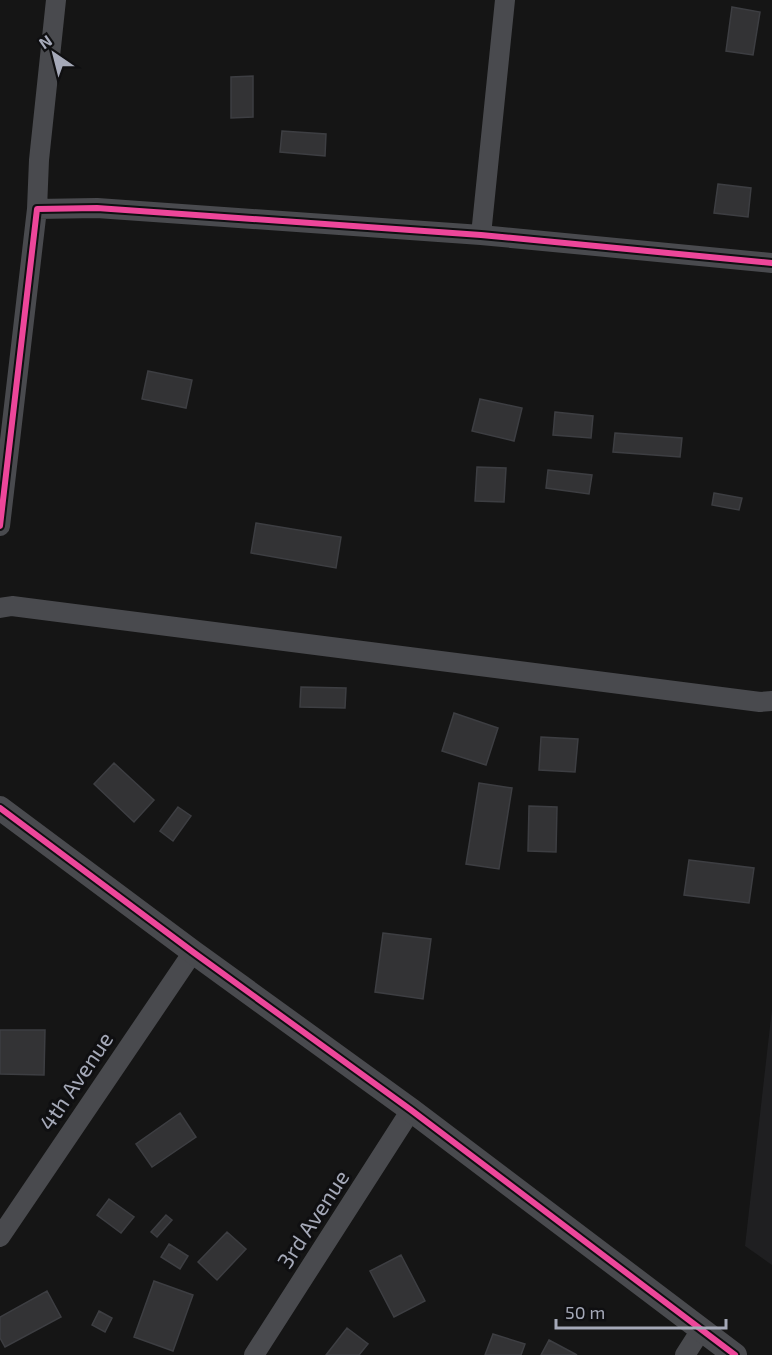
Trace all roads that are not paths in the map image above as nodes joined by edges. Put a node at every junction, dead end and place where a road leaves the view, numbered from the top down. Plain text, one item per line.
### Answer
1 (56, 0) edge
2 (505, 0) edge
3 (37, 208) junction
4 (481, 235) junction
5 (772, 263) edge
6 (0, 526) edge
7 (0, 608) edge
8 (772, 701) edge
9 (0, 808) edge
10 (193, 952) junction
11 (411, 1110) junction
12 (0, 1237) edge
13 (701, 1330) junction
14 (254, 1355) edge
15 (685, 1355) edge
16 (735, 1355) edge

1 - 3 street
2 - 4 street
3 - 4 street
3 - 6 street
4 - 5 street
7 - 8 street
9 - 10 street
10 - 11 street
10 - 12 street, 4th Avenue
11 - 13 street
11 - 14 street, 3rd Avenue
13 - 15 street
13 - 16 street

